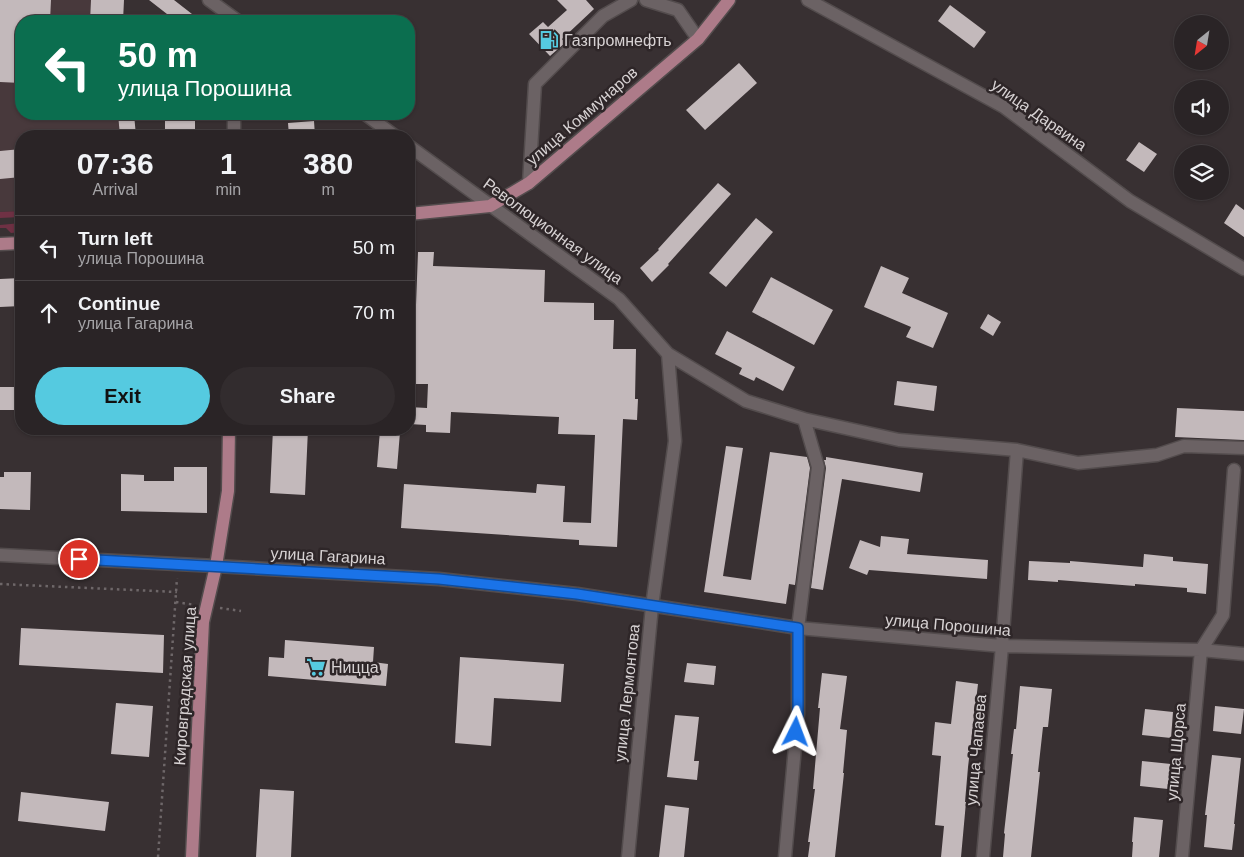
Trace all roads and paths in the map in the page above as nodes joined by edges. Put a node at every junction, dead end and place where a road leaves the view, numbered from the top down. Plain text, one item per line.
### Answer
1 (209, 0) edge
2 (631, 0) edge
3 (646, 0) edge
4 (730, 0) edge
5 (808, 0) edge
6 (230, 15) edge
7 (698, 39) junction
8 (373, 120) edge
9 (387, 130) edge
10 (415, 150) edge
11 (529, 183) junction
12 (490, 206) junction
13 (415, 213) edge
14 (15, 243) edge
15 (0, 244) edge
16 (1244, 269) edge
17 (668, 354) junction
18 (804, 419) junction
19 (229, 435) edge
20 (1244, 448) edge
21 (1017, 450) junction
22 (1234, 470) dead end
23 (0, 555) edge
24 (178, 564) junction
25 (216, 566) junction
26 (0, 584) edge
27 (177, 592) junction
28 (652, 606) junction
29 (798, 628) junction
30 (1002, 646) junction
31 (1201, 650) junction
32 (1244, 654) edge
33 (158, 857) edge
34 (192, 857) edge
35 (628, 857) edge
36 (785, 857) edge
37 (982, 857) edge
38 (1182, 857) edge

1 - 6 street
2 - 11 street
3 - 7 street
4 - 7 main road, улица Коммунаров
5 - 16 street, улица Дарвина
7 - 11 main road, улица Коммунаров
8 - 9 street
10 - 12 street, Революционная улица
11 - 12 main road, улица Коммунаров
12 - 13 main road
12 - 17 street, Революционная улица
14 - 15 main road
17 - 18 street, Революционная улица
17 - 28 street, улица Лермонтова
18 - 21 street, Революционная улица
18 - 29 street
19 - 25 main road, Кировградская улица
20 - 21 street, Революционная улица
21 - 30 street, улица Чапаева
22 - 31 street
23 - 24 street, улица Гагарина
24 - 25 street, улица Гагарина
24 - 27 path
25 - 28 street, улица Гагарина
25 - 34 main road, Кировградская улица
26 - 27 path
27 - 33 path
28 - 29 street, улица Порошина
28 - 35 street, улица Лермонтова
29 - 30 street, улица Порошина
29 - 36 street
30 - 31 street, улица Порошина
30 - 37 street, улица Чапаева
31 - 32 street, улица Порошина
31 - 38 street, улица Щорса

